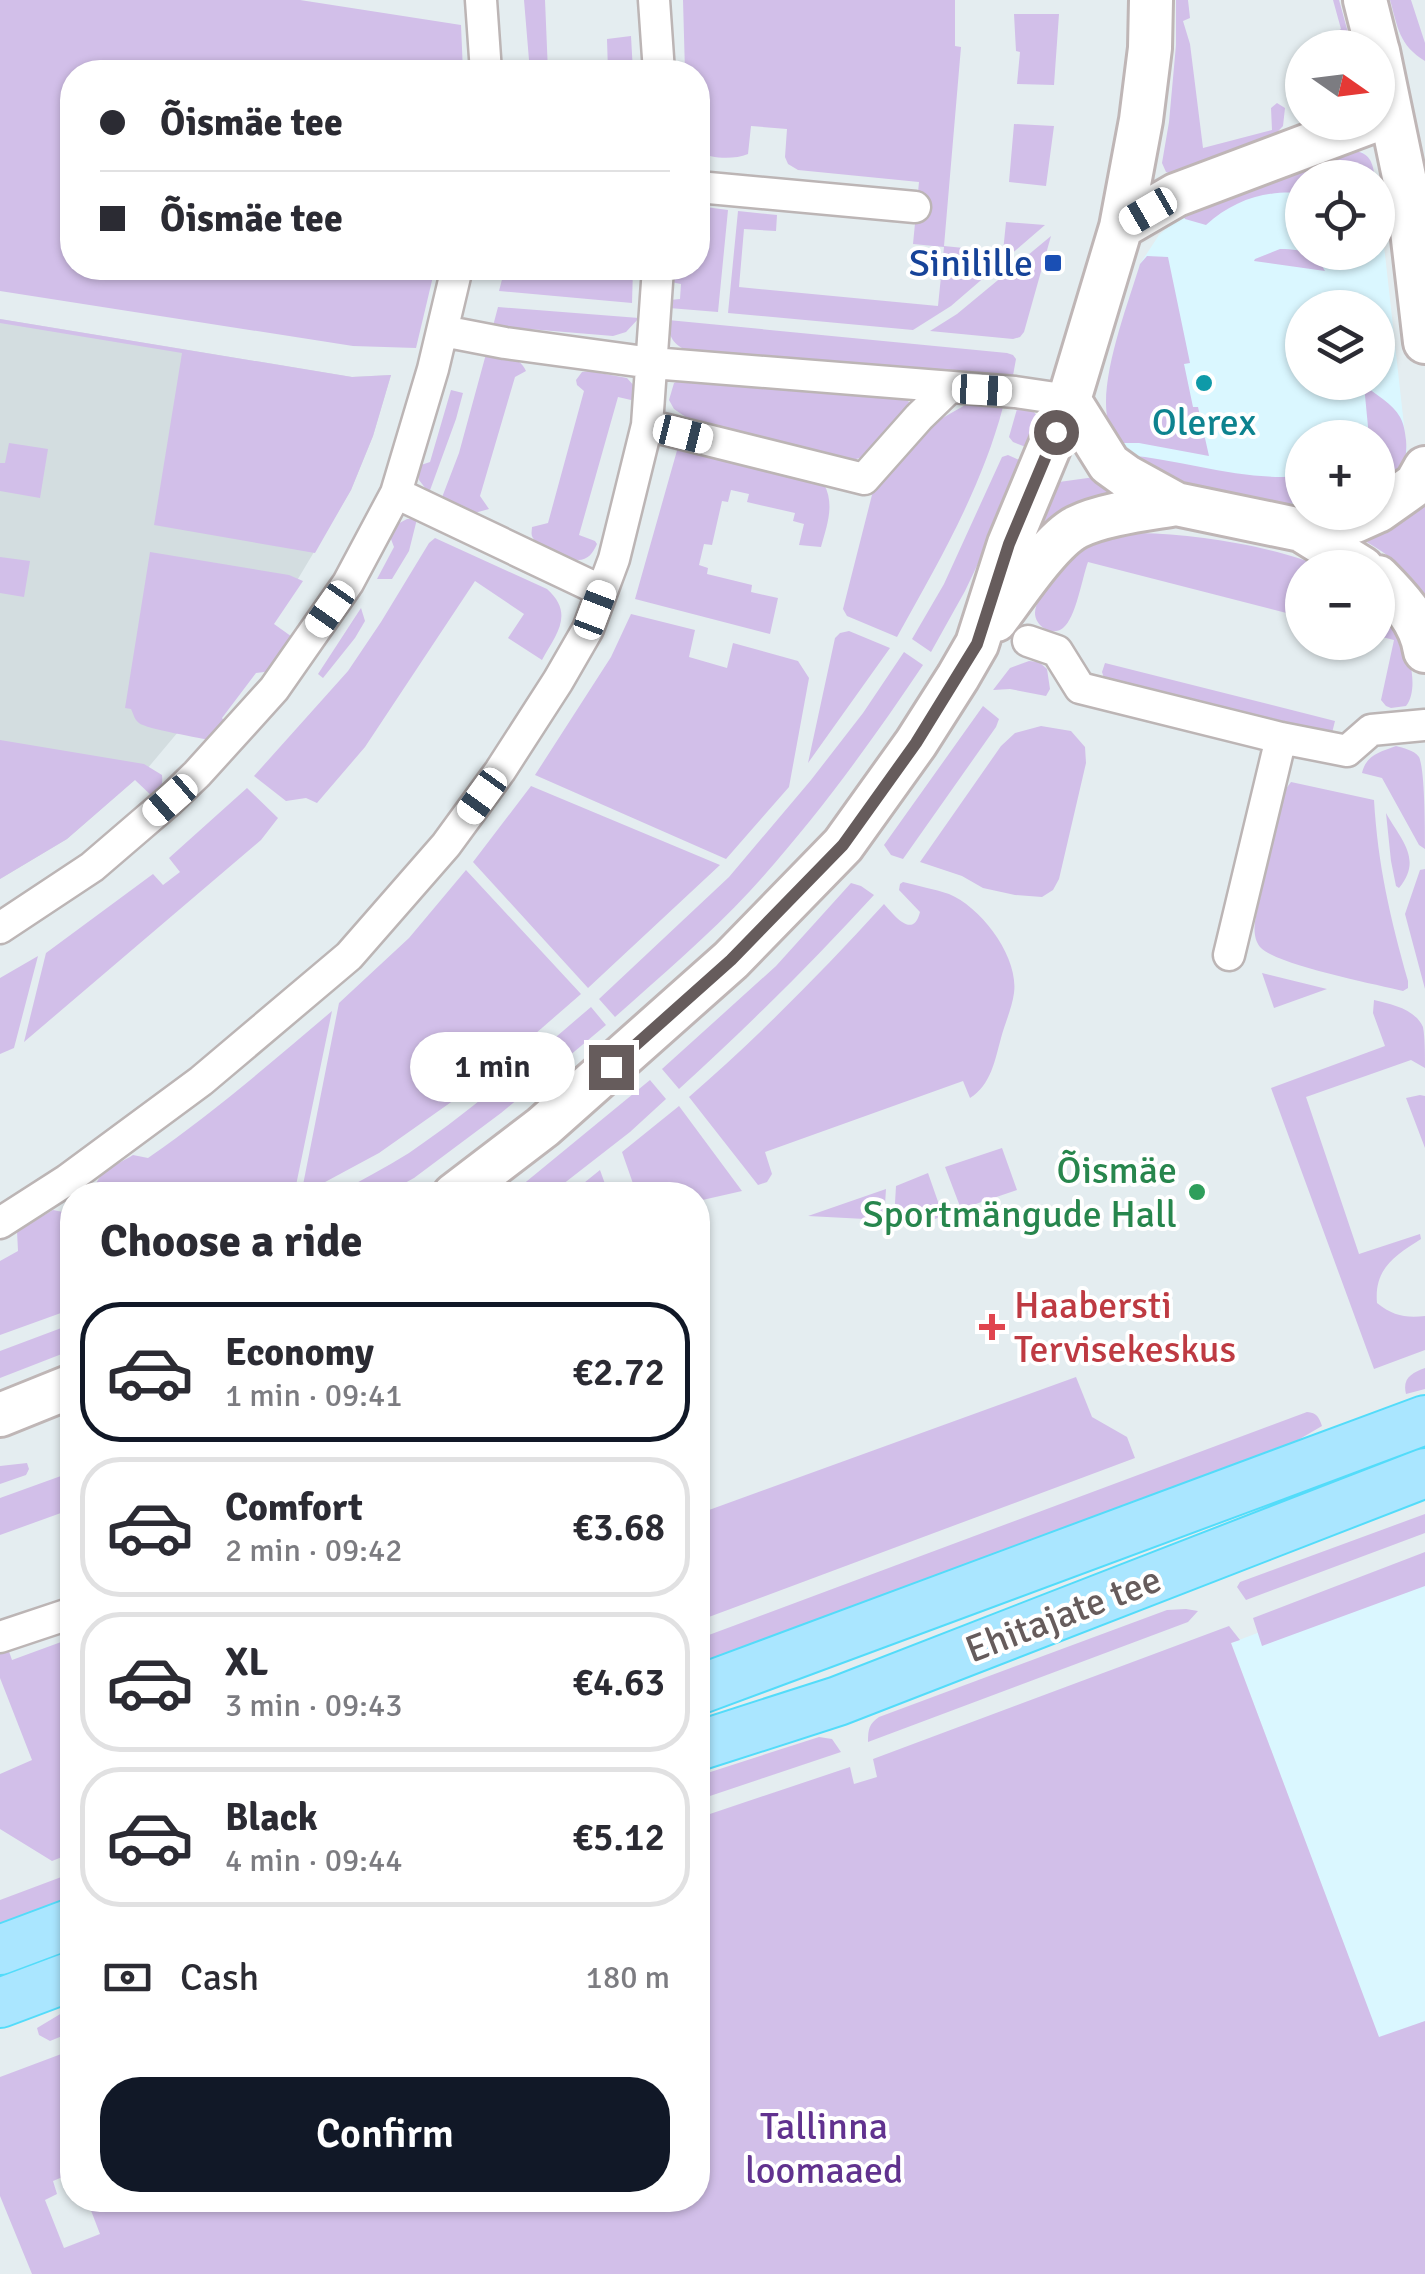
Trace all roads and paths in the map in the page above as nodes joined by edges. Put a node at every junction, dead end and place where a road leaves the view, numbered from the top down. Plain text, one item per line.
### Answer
1 (481, 0) edge
2 (654, 0) edge
3 (1151, 0) edge
4 (1365, 0) edge
5 (1372, 30) edge
6 (485, 60) edge
7 (658, 60) edge
8 (1395, 124) edge
9 (1322, 140) edge
10 (1417, 179) edge
11 (710, 188) edge
12 (915, 206) dead end
13 (1120, 227) junction
14 (454, 280) edge
15 (657, 280) edge
16 (443, 331) junction
17 (1425, 342) edge
18 (652, 363) junction
19 (949, 388) junction
20 (1069, 400) junction
21 (647, 425) junction
22 (1425, 468) edge
23 (396, 493) junction
24 (1395, 499) edge
25 (1176, 504) junction
26 (1285, 527) edge
27 (1301, 530) edge
28 (1333, 550) edge
29 (602, 591) junction
30 (1395, 594) edge
31 (1028, 641) dead end
32 (977, 644) junction
33 (1425, 651) edge
34 (1425, 725) edge
35 (1281, 738) junction
36 (0, 928) edge
37 (1229, 955) dead end
38 (78, 1182) edge
39 (471, 1182) edge
40 (60, 1193) edge
41 (0, 1223) edge
42 (60, 1391) edge
43 (0, 1415) edge
44 (1425, 1420) edge
45 (1425, 1473) edge
46 (60, 1617) edge
47 (0, 1637) edge
48 (710, 1686) edge
49 (710, 1742) edge
50 (60, 1928) edge
51 (0, 1950) edge
52 (60, 1981) edge
53 (0, 2004) edge

1 - 6 street
2 - 7 street
3 - 13 main road
4 - 5 main road
8 - 10 main road
9 - 13 main road
10 - 17 main road
11 - 12 street
13 - 20 main road
14 - 16 street
15 - 18 street
16 - 18 street
16 - 23 street
18 - 19 street
18 - 21 street
19 - 20 street
19 - 21 street
20 - 25 main road
20 - 32 main road
21 - 29 street
22 - 24 main road
23 - 29 street
23 - 36 street
25 - 26 main road
25 - 32 main road
27 - 28 main road
29 - 38 street
30 - 33 main road
31 - 35 street
32 - 39 main road
34 - 35 street
35 - 37 street
40 - 41 street
42 - 43 main road
44 - 48 main road, Ehitajate tee
45 - 49 main road, Ehitajate tee
46 - 47 street
50 - 51 main road
52 - 53 main road

